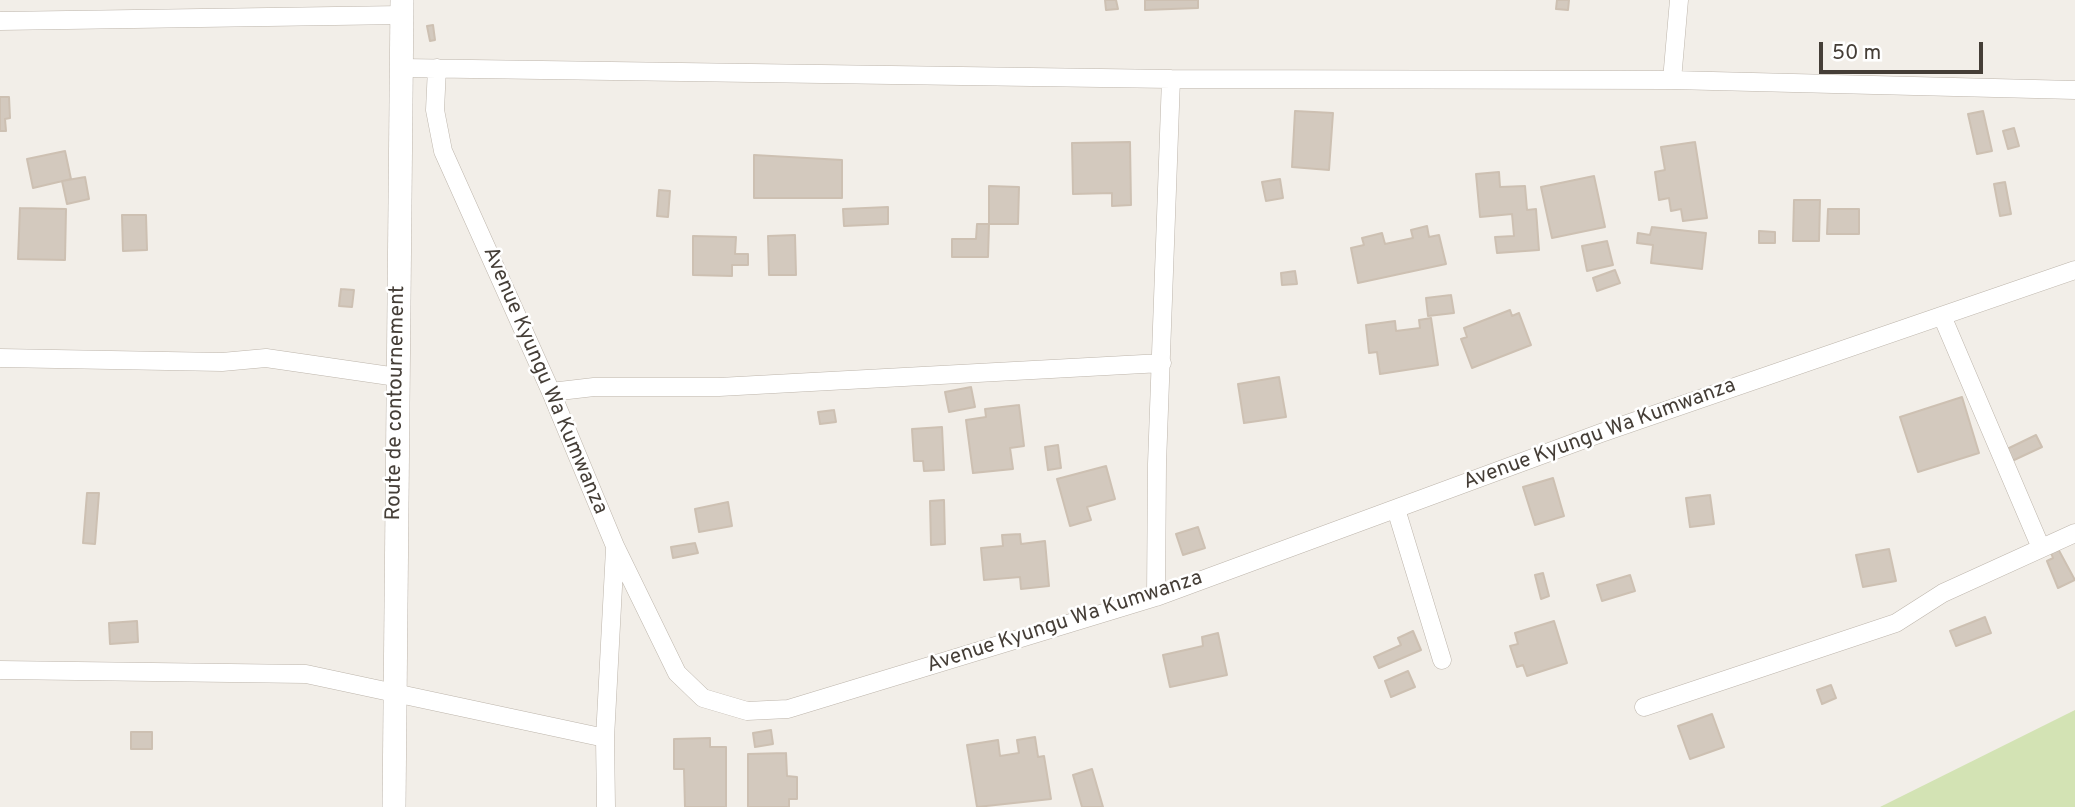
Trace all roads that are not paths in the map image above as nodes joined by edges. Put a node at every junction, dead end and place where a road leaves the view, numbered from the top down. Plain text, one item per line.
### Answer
1 (1679, 0) edge
2 (322, 8) edge
3 (402, 8) edge
4 (0, 20) edge
5 (402, 68) junction
6 (437, 68) junction
7 (1171, 79) junction
8 (1672, 80) junction
9 (2075, 90) edge
10 (2075, 270) edge
11 (1942, 316) junction
12 (0, 358) edge
13 (1162, 363) junction
14 (397, 377) junction
15 (551, 392) junction
16 (1396, 509) junction
17 (2075, 533) edge
18 (615, 546) junction
19 (2041, 548) junction
20 (1156, 597) junction
21 (1442, 660) dead end
22 (0, 670) edge
23 (395, 692) junction
24 (1644, 707) dead end
25 (605, 738) junction
26 (394, 807) edge
27 (606, 807) edge

1 - 8 street
2 - 3 street
2 - 4 street
3 - 5 street, Route de contournement
5 - 6 street
5 - 14 street, Route de contournement
6 - 7 street
6 - 15 street, Avenue Kyungu Wa Kumwanza
7 - 8 street
7 - 13 street
8 - 9 street
10 - 11 street, Avenue Kyungu Wa Kumwanza
11 - 16 street, Avenue Kyungu Wa Kumwanza
11 - 19 street
12 - 14 street
13 - 15 street
13 - 20 street
14 - 23 street, Route de contournement
15 - 18 street, Avenue Kyungu Wa Kumwanza
16 - 20 street, Avenue Kyungu Wa Kumwanza
16 - 21 street
17 - 19 street
18 - 20 street, Avenue Kyungu Wa Kumwanza
18 - 25 street
19 - 24 street
22 - 23 street
23 - 25 street
23 - 26 street, Route de contournement
25 - 27 street

